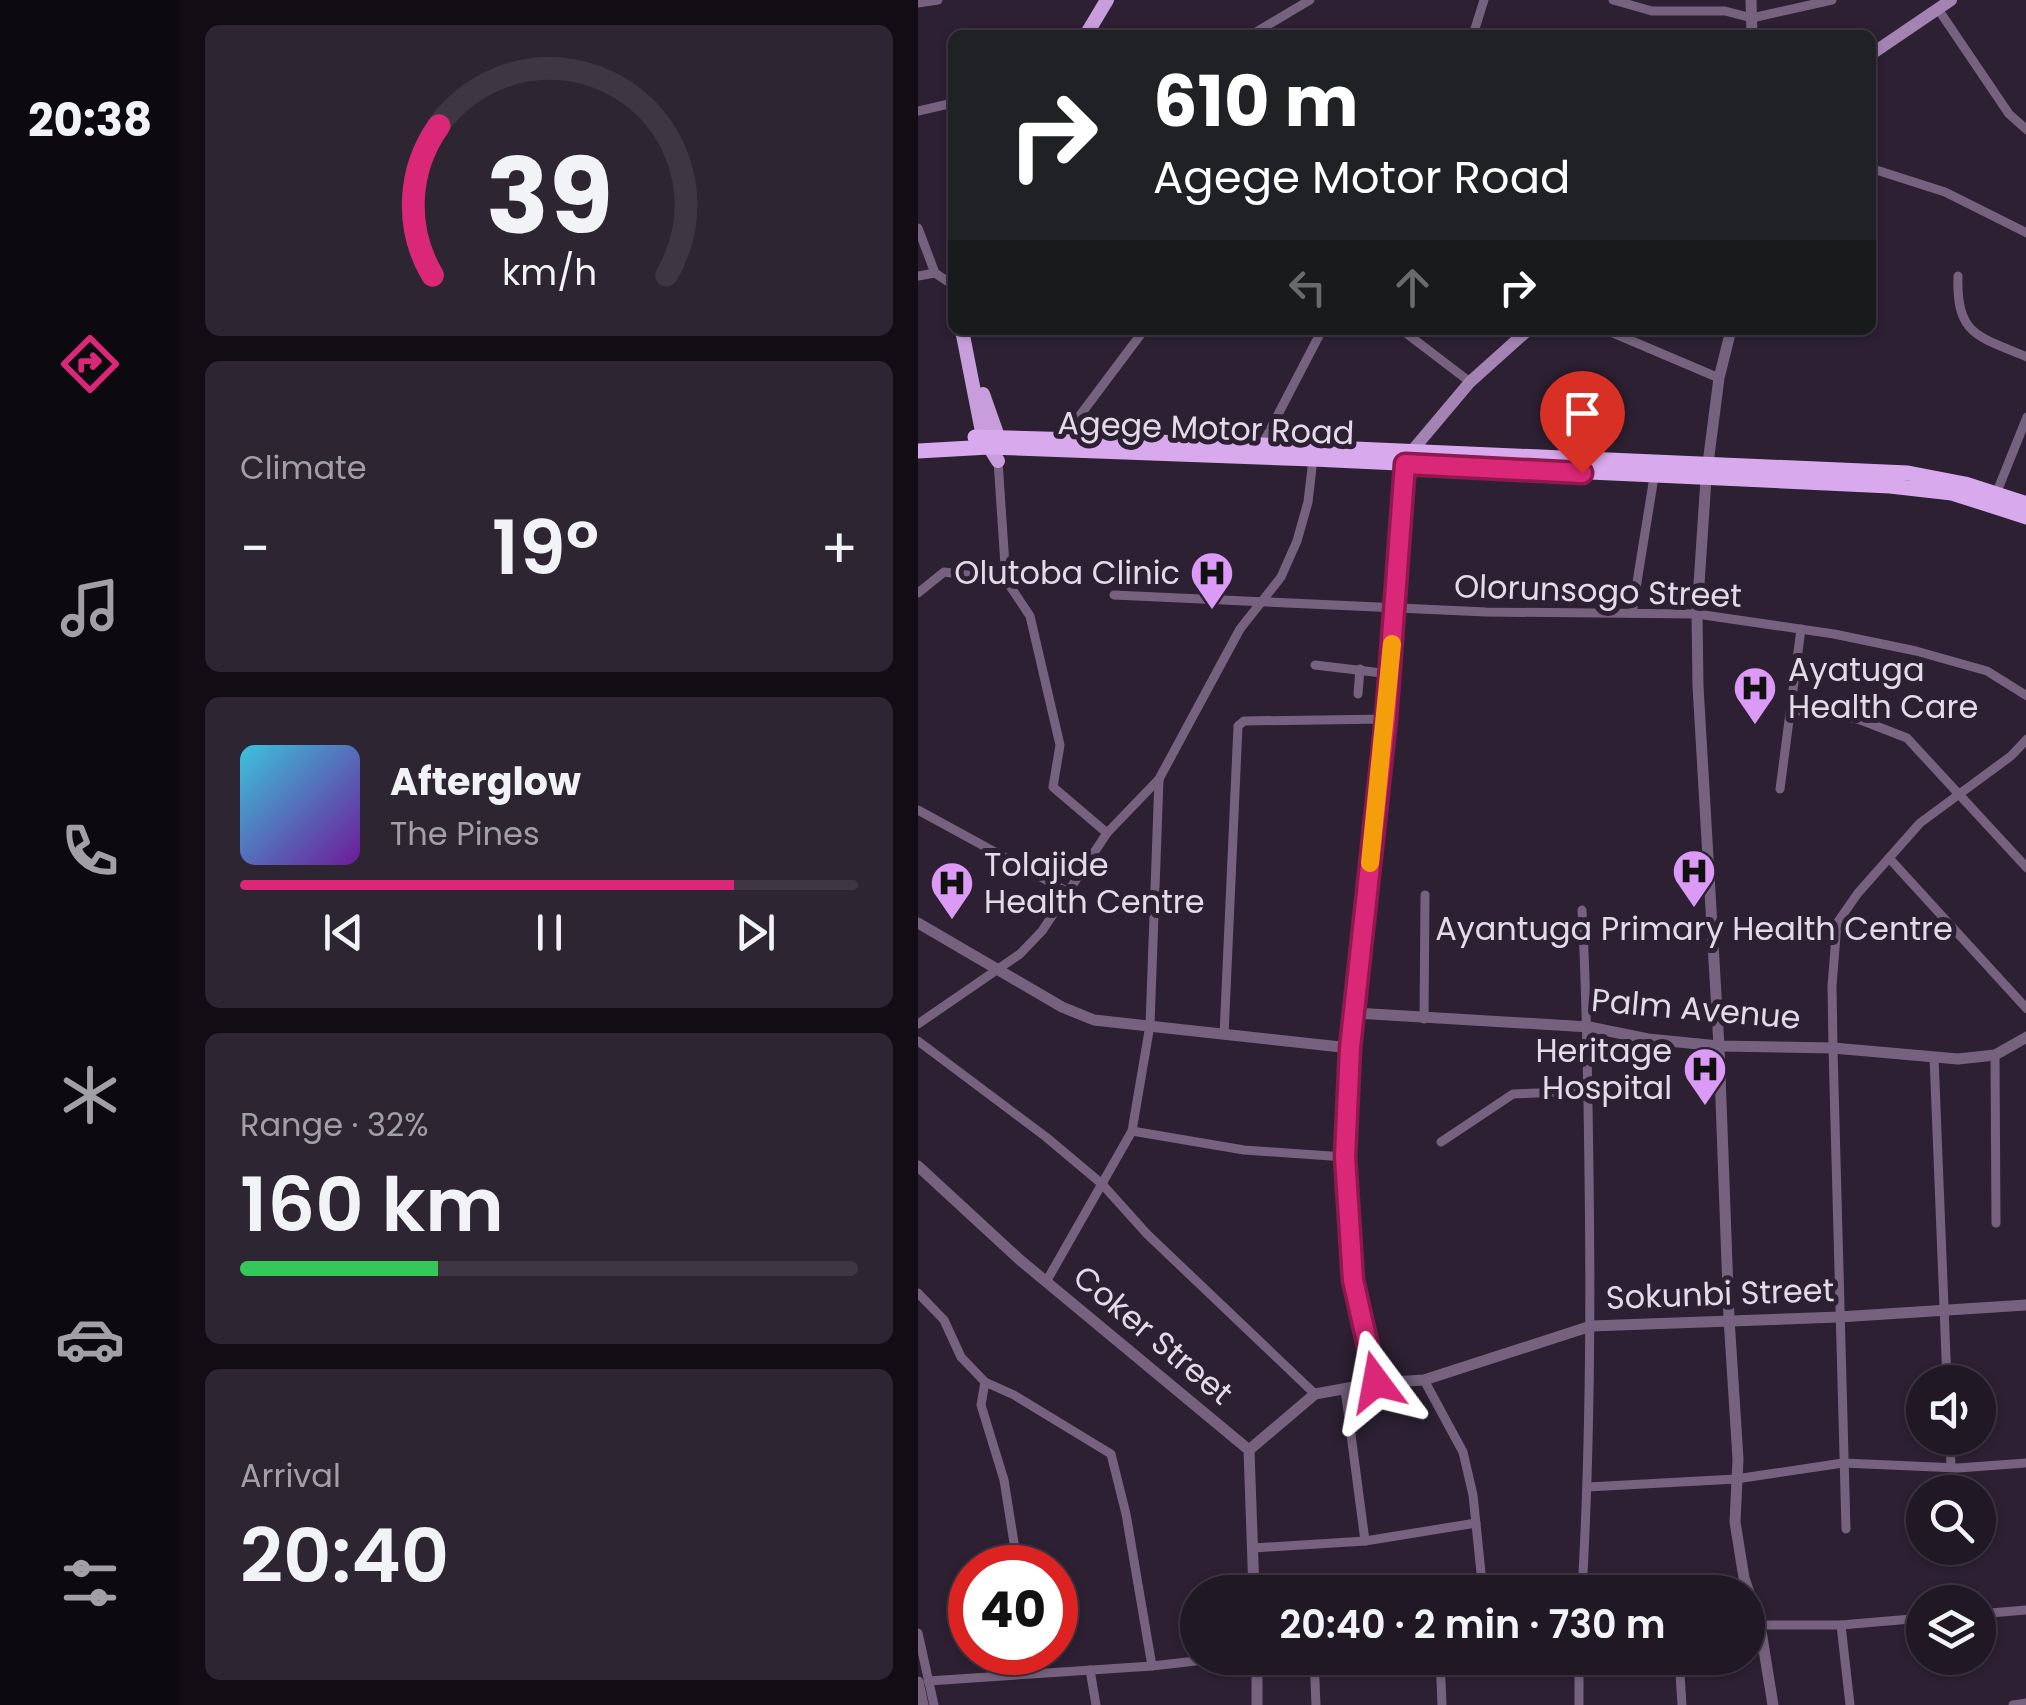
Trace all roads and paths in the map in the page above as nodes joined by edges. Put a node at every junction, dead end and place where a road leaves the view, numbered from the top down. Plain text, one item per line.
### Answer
1 (938, 0) edge
2 (1107, 0) edge
3 (1116, 0) edge
4 (1310, 0) edge
5 (1484, 0) edge
6 (1614, 0) edge
7 (1750, 0) edge
8 (1832, 0) edge
9 (1951, 0) edge
10 (918, 3) edge
11 (1638, 4) edge
12 (1938, 8) junction
13 (1752, 18) junction
14 (1089, 30) edge
15 (1099, 30) edge
16 (1259, 30) edge
17 (1474, 30) edge
18 (1752, 30) edge
19 (1876, 51) edge
20 (948, 104) edge
21 (918, 111) edge
22 (2026, 130) edge
23 (1876, 170) edge
24 (918, 228) edge
25 (2026, 233) edge
26 (935, 273) junction
27 (918, 276) edge
28 (1958, 276) dead end
29 (948, 282) edge
30 (967, 335) edge
31 (1140, 335) edge
32 (1319, 335) edge
33 (1409, 335) edge
34 (1522, 335) edge
35 (1618, 335) edge
36 (1729, 335) edge
37 (2026, 357) edge
38 (1719, 378) junction
39 (1470, 382) junction
40 (2026, 417) edge
41 (918, 440) edge
42 (1061, 440) junction
43 (1262, 445) junction
44 (994, 447) junction
45 (918, 451) edge
46 (1313, 459) junction
47 (1406, 459) junction
48 (1707, 472) junction
49 (1654, 477) junction
50 (1996, 494) junction
51 (2026, 504) edge
52 (2026, 517) edge
53 (1006, 580) junction
54 (918, 593) edge
55 (1114, 594) dead end
56 (1262, 603) junction
57 (1395, 608) junction
58 (1632, 614) junction
59 (1697, 614) junction
60 (1802, 629) junction
61 (1315, 666) dead end
62 (1360, 669) junction
63 (1390, 674) junction
64 (1358, 694) dead end
65 (2026, 696) edge
66 (1793, 710) junction
67 (1386, 719) junction
68 (2026, 739) edge
69 (1159, 779) junction
70 (1780, 789) dead end
71 (1957, 792) junction
72 (918, 810) edge
73 (1107, 833) junction
74 (1888, 858) junction
75 (2026, 868) edge
76 (1068, 892) junction
77 (1425, 894) dead end
78 (1582, 910) dead end
79 (918, 923) edge
80 (996, 970) junction
81 (2026, 1009) edge
82 (1355, 1013) junction
83 (1424, 1019) junction
84 (918, 1024) edge
85 (1150, 1025) junction
86 (1589, 1027) junction
87 (1224, 1035) junction
88 (2026, 1037) edge
89 (918, 1041) edge
90 (1720, 1046) junction
91 (1350, 1048) junction
92 (1833, 1048) junction
93 (1995, 1055) junction
94 (1934, 1057) junction
95 (1588, 1091) junction
96 (1132, 1131) junction
97 (1441, 1142) dead end
98 (1345, 1157) junction
99 (918, 1166) edge
100 (1102, 1184) junction
101 (1996, 1223) dead end
102 (1046, 1282) junction
103 (918, 1293) edge
104 (2026, 1305) edge
105 (1942, 1312) junction
106 (1839, 1317) junction
107 (1729, 1318) junction
108 (1591, 1326) junction
109 (1945, 1365) edge
110 (1424, 1380) junction
111 (986, 1382) junction
112 (1376, 1382) junction
113 (1345, 1389) junction
114 (1315, 1394) junction
115 (1249, 1450) junction
116 (1951, 1455) edge
117 (1842, 1463) junction
118 (2026, 1463) edge
119 (1951, 1467) junction
120 (1736, 1479) junction
121 (1588, 1486) junction
122 (1476, 1524) junction
123 (1846, 1529) dead end
124 (1365, 1541) junction
125 (1014, 1545) edge
126 (1254, 1548) junction
127 (1254, 1575) edge
128 (1481, 1575) edge
129 (1583, 1575) edge
130 (1743, 1575) edge
131 (2026, 1610) edge
132 (1996, 1612) edge
133 (1906, 1619) edge
134 (1765, 1625) edge
135 (1841, 1625) junction
136 (918, 1633) edge
137 (1180, 1663) edge
138 (1152, 1666) junction
139 (1078, 1670) edge
140 (1090, 1670) junction
141 (1765, 1671) edge
142 (989, 1675) edge
143 (1257, 1675) edge
144 (1315, 1675) edge
145 (1441, 1675) edge
146 (1579, 1675) edge
147 (1679, 1675) edge
148 (923, 1681) edge
149 (2026, 1704) edge
150 (923, 1705) edge
151 (934, 1705) edge
152 (1096, 1705) edge
153 (1257, 1705) edge
154 (1316, 1705) edge
155 (1442, 1705) edge
156 (1579, 1705) edge
157 (1682, 1705) edge
158 (1773, 1705) edge
159 (1850, 1705) edge
160 (2013, 1705) edge

1 - 10 street
2 - 14 main road
3 - 15 main road
4 - 16 street
5 - 17 street
6 - 11 street
7 - 13 street
8 - 13 street
9 - 12 main road
11 - 13 street
12 - 19 main road
12 - 22 street
13 - 18 street
20 - 21 street
23 - 25 street
24 - 26 street
26 - 27 street
26 - 29 street
28 - 37 street
30 - 44 main road
31 - 42 street
32 - 43 street
33 - 39 street
34 - 39 main road
35 - 38 street
36 - 38 street
38 - 48 street
39 - 47 main road
40 - 50 street
41 - 44 highway, Agege Motor Road
42 - 43 highway, Agege Motor Road
42 - 44 highway, Agege Motor Road
43 - 47 highway, Agege Motor Road
44 - 45 highway, Agege Motor Road
44 - 46 highway, Agege Motor Road
44 - 53 street
46 - 47 highway, Agege Motor Road
46 - 56 street
47 - 48 highway, Agege Motor Road
47 - 49 highway, Agege Motor Road
47 - 57 street
48 - 49 highway, Agege Motor Road
48 - 50 highway, Agege Motor Road
48 - 52 highway, Agege Motor Road
48 - 59 street
49 - 58 street
50 - 51 highway, Agege Motor Road
53 - 54 street
53 - 73 street
55 - 56 street, Olorunsogo Street
56 - 57 street, Olorunsogo Street
56 - 69 street
57 - 58 street, Olorunsogo Street
57 - 63 street
58 - 59 street, Olorunsogo Street
59 - 60 street, Olorunsogo Street
59 - 90 street
60 - 65 street, Olorunsogo Street
60 - 66 street
61 - 62 street
62 - 63 street
62 - 64 street
63 - 67 street
66 - 70 street
66 - 71 street
67 - 82 street
67 - 87 street
68 - 71 street
69 - 73 street
69 - 85 street
71 - 74 street
71 - 75 street
72 - 76 street
73 - 76 street
74 - 81 street
74 - 92 street
76 - 80 street
77 - 83 street
78 - 86 street
79 - 80 street
80 - 84 street
80 - 85 street
82 - 83 street, Palm Avenue
82 - 91 street
83 - 86 street, Palm Avenue
85 - 87 street
85 - 96 street
86 - 90 street, Palm Avenue
86 - 95 street
87 - 91 street
88 - 93 street, Palm Avenue
89 - 100 street
90 - 92 street, Palm Avenue
90 - 107 street
91 - 98 street
92 - 94 street, Palm Avenue
92 - 106 street
93 - 94 street, Palm Avenue
93 - 101 street
94 - 105 street
95 - 97 street
95 - 108 street
96 - 98 street
96 - 100 street
98 - 112 street
99 - 102 street, Coker Street
100 - 102 street
100 - 114 street
102 - 115 street, Coker Street
103 - 111 street
104 - 105 street, Sokunbi Street
105 - 106 street, Sokunbi Street
105 - 109 street
106 - 107 street, Sokunbi Street
106 - 117 street
107 - 108 street, Sokunbi Street
107 - 120 street
108 - 110 street, Sokunbi Street
108 - 121 street
110 - 112 street, Sokunbi Street
110 - 122 street
111 - 125 street
111 - 138 street
112 - 113 street, Sokunbi Street
113 - 114 street, Sokunbi Street
113 - 124 street
114 - 115 street
115 - 126 street
116 - 119 street
117 - 119 street
117 - 120 street
117 - 123 street
118 - 119 street
120 - 121 street
120 - 130 street
121 - 129 street
122 - 124 street
122 - 128 street
124 - 126 street
126 - 127 street
131 - 132 street
133 - 135 street
134 - 135 street
135 - 159 street
136 - 148 street
137 - 138 street
138 - 140 street
139 - 140 street
140 - 152 street
141 - 158 street
142 - 148 street
143 - 153 street
144 - 154 street
145 - 155 street
146 - 156 street
147 - 157 street
148 - 150 street
148 - 151 street
149 - 160 street

